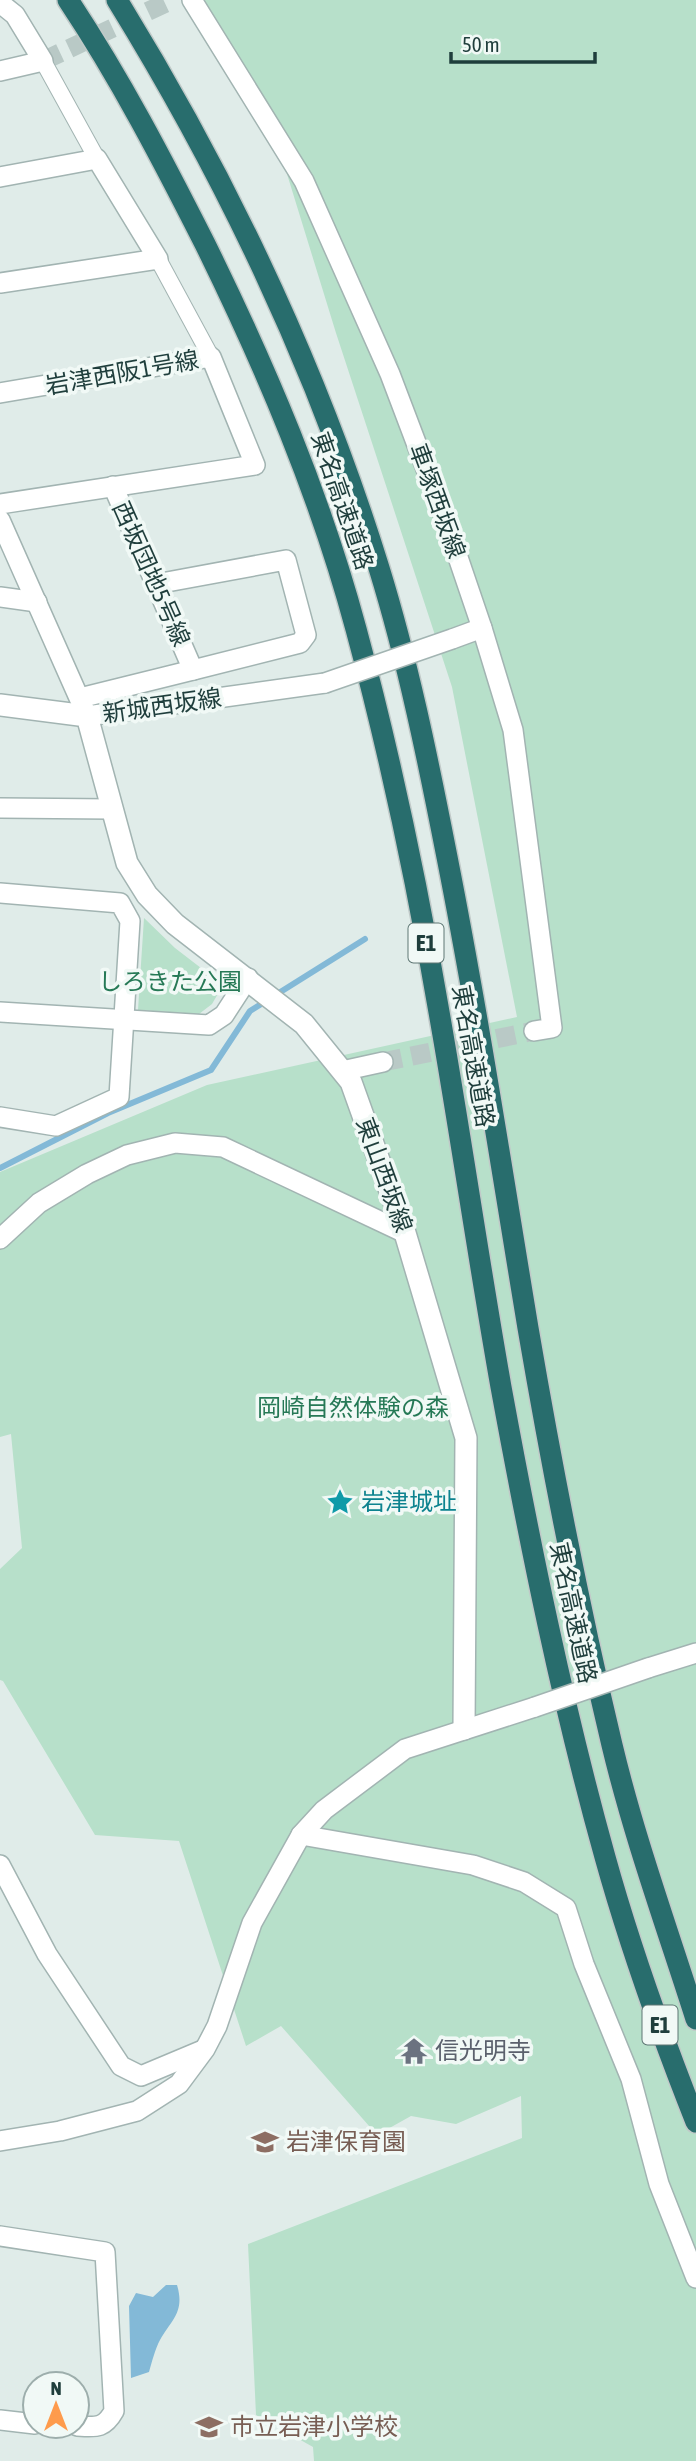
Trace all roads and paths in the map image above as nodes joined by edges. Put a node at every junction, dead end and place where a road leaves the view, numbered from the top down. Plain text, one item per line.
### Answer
1 (68, 0) edge
2 (117, 0) edge
3 (192, 0) edge
4 (0, 3) edge
5 (43, 61) junction
6 (0, 71) edge
7 (97, 159) junction
8 (0, 177) edge
9 (158, 259) junction
10 (0, 283) edge
11 (211, 357) junction
12 (0, 393) edge
13 (113, 486) junction
14 (0, 505) edge
15 (0, 520) edge
16 (156, 584) junction
17 (0, 597) edge
18 (37, 602) junction
19 (482, 628) junction
20 (193, 670) junction
21 (0, 705) edge
22 (84, 707) junction
23 (0, 808) edge
24 (111, 809) junction
25 (0, 893) edge
26 (248, 978) junction
27 (0, 1012) edge
28 (123, 1019) junction
29 (0, 1020) edge
30 (534, 1031) tunnel mouth
31 (383, 1062) tunnel mouth
32 (342, 1071) junction
33 (0, 1117) edge
34 (405, 1233) junction
35 (0, 1239) edge
36 (696, 1653) edge
37 (464, 1729) junction
38 (301, 1835) junction
39 (0, 1865) edge
40 (696, 2019) edge
41 (205, 2049) junction
42 (694, 2117) edge
43 (0, 2141) edge
44 (0, 2236) edge
45 (696, 2278) edge
46 (0, 2420) edge
47 (21, 2422) edge
48 (91, 2427) edge

1 - 42 highway, 東名高速道路 / E1
2 - 40 highway, 東名高速道路 / E1
3 - 19 street, 車塚西坂線
4 - 5 street
5 - 6 street
5 - 7 street
7 - 8 street
7 - 9 street
9 - 10 street
9 - 11 street
11 - 12 street, 岩津西阪1号線
11 - 13 street, 岩津西阪1号線
13 - 14 street
13 - 16 street, 西坂団地5号線
15 - 18 street
16 - 20 street, 西坂団地5号線
16 - 20 street
17 - 18 street
18 - 22 street
19 - 22 street, 新城西坂線, bridge
19 - 30 street, 車塚西坂線
20 - 22 street, 西坂団地5号線
21 - 22 street, 新城西坂線
22 - 24 street, 東山西坂線
23 - 24 street
24 - 26 street, 東山西坂線
25 - 28 street
26 - 28 street
26 - 32 street, 東山西坂線
27 - 28 street
27 - 29 street
28 - 33 street
31 - 32 street
32 - 34 street, 東山西坂線
34 - 35 street
34 - 37 street, 東山西坂線
36 - 37 street, bridge
37 - 38 street
38 - 41 street
38 - 45 street
39 - 41 street
41 - 43 street
44 - 48 street
46 - 47 street

